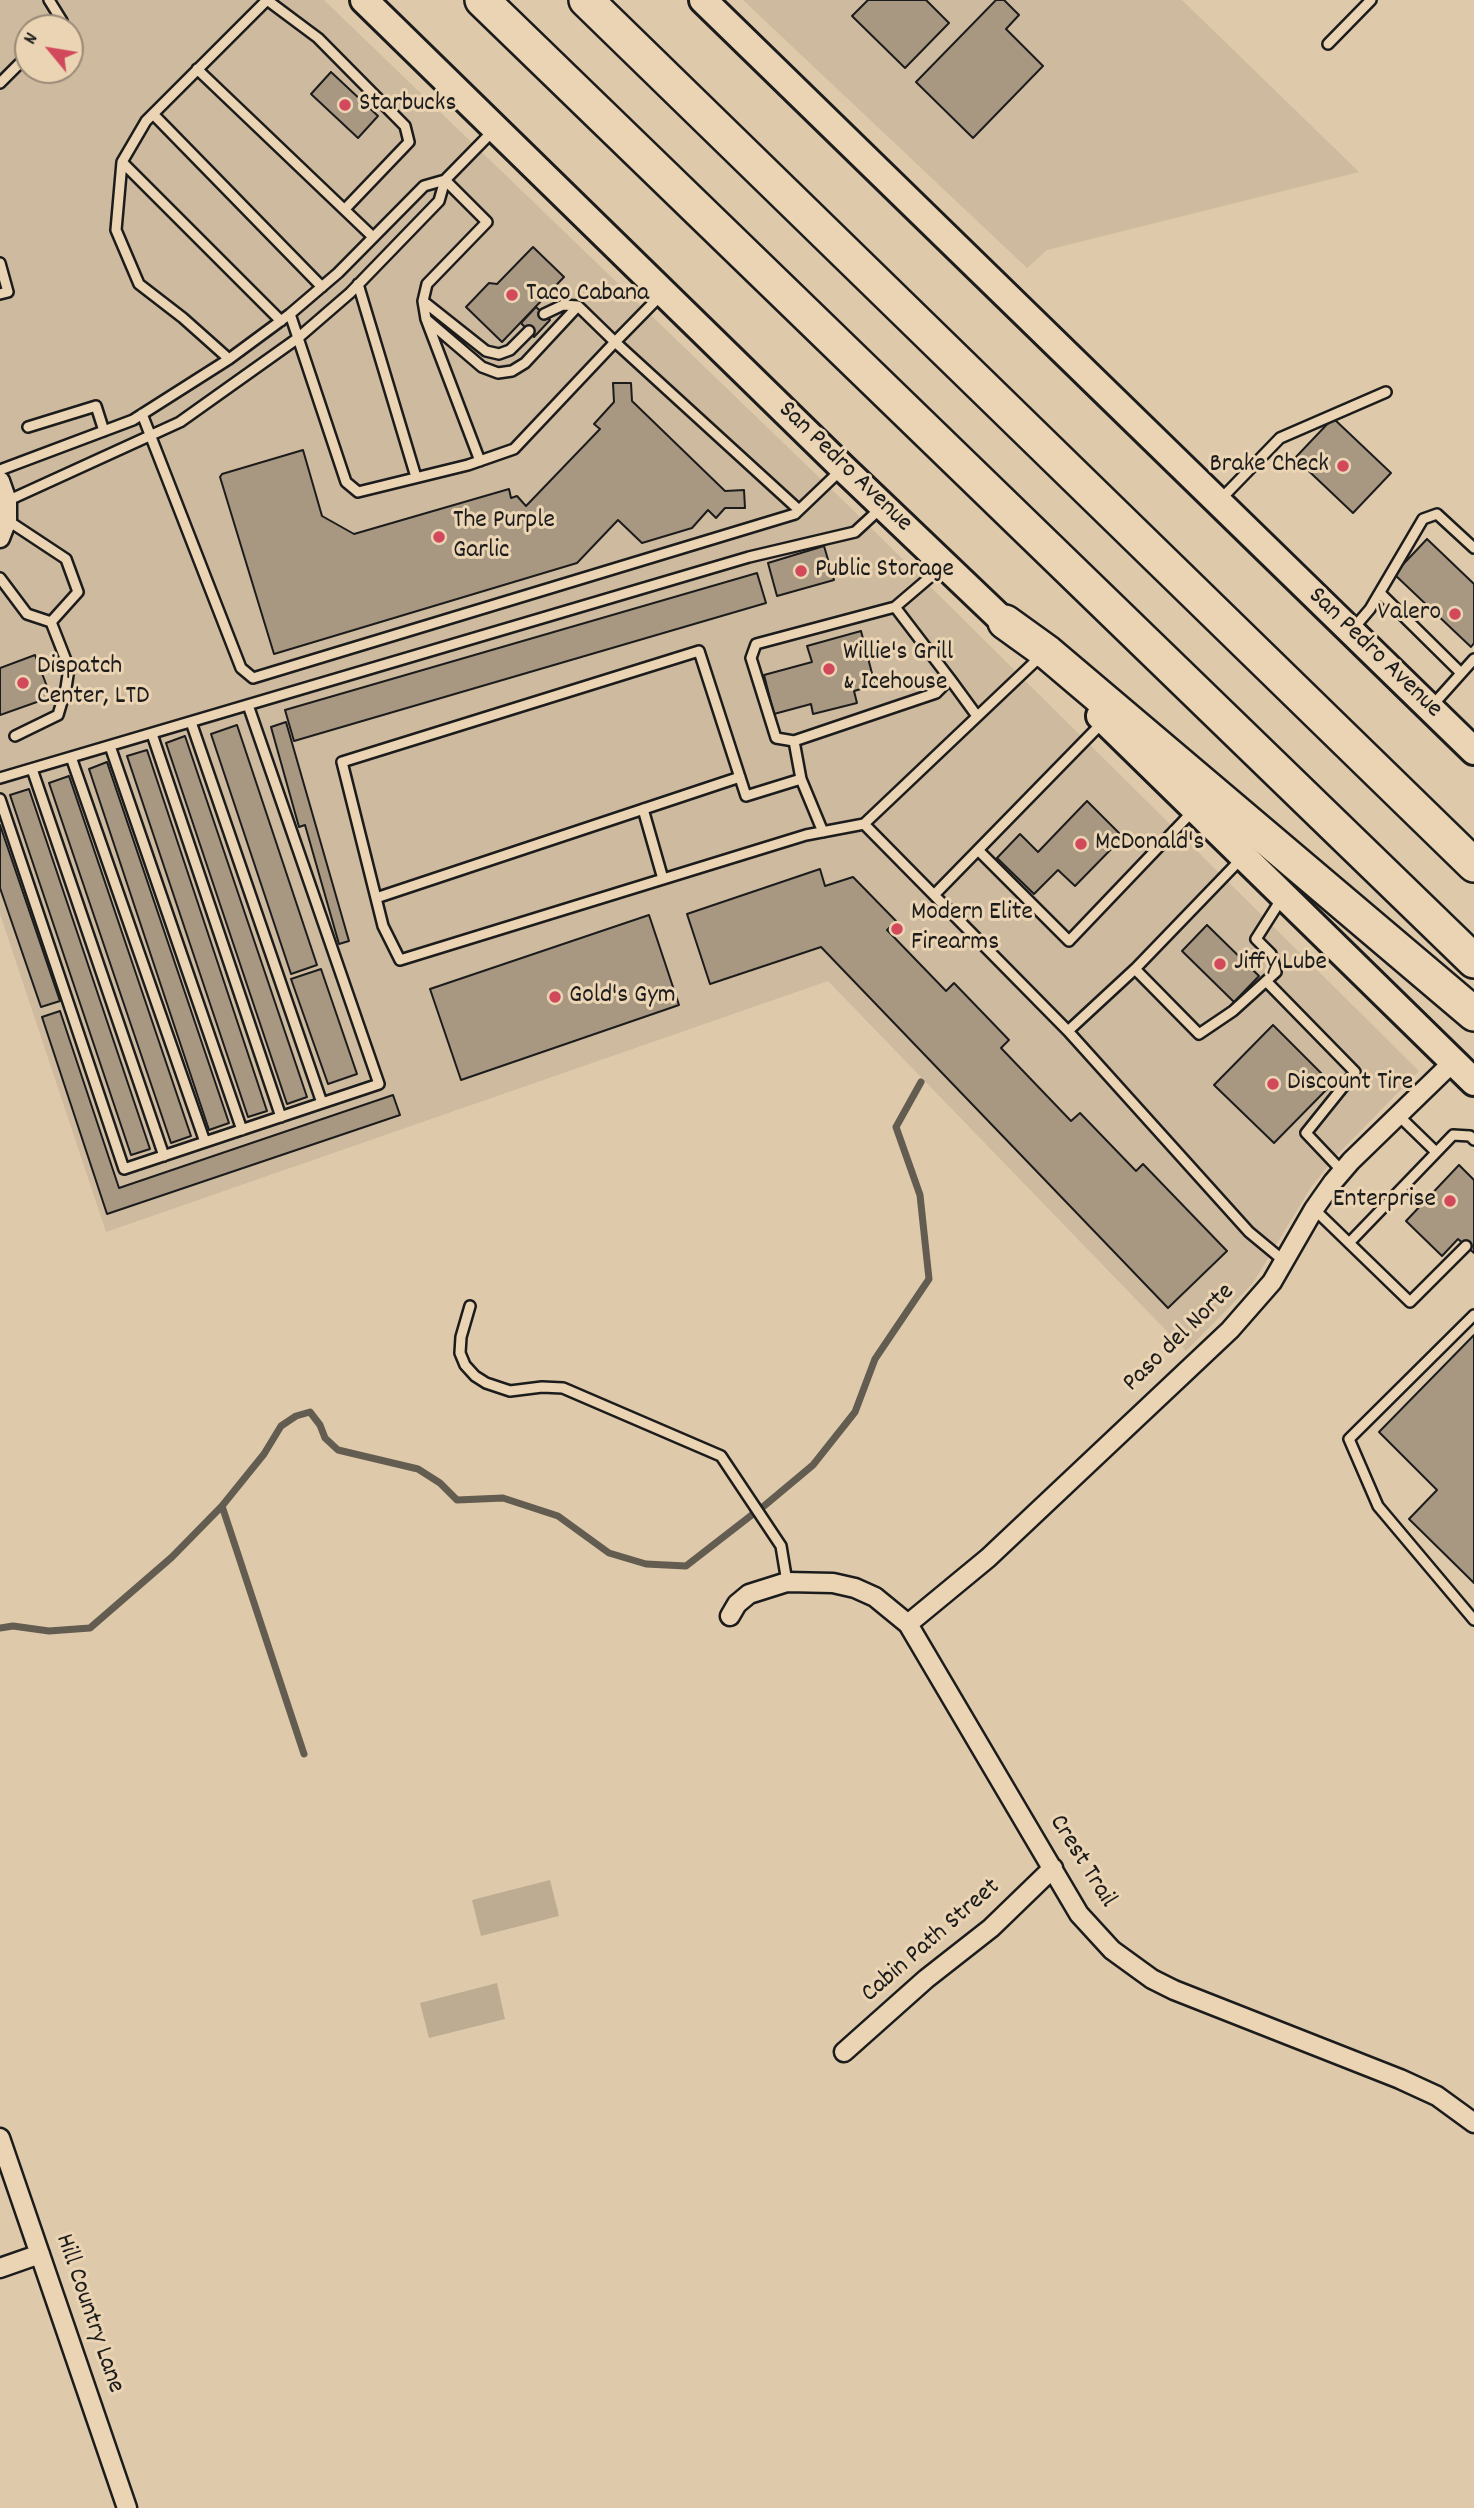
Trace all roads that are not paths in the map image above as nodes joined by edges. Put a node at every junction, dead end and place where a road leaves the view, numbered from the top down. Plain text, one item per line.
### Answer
1 (267, 0) edge
2 (364, 0) edge
3 (482, 0) edge
4 (586, 0) edge
5 (703, 0) edge
6 (1371, 0) edge
7 (1328, 44) dead end
8 (14, 69) edge
9 (197, 69) junction
10 (0, 83) edge
11 (153, 114) junction
12 (495, 129) junction
13 (122, 162) junction
14 (445, 180) junction
15 (345, 209) junction
16 (373, 237) junction
17 (0, 262) edge
18 (358, 284) junction
19 (322, 287) junction
20 (663, 293) junction
21 (0, 294) edge
22 (423, 301) junction
23 (578, 306) junction
24 (290, 314) junction
25 (544, 314) dead end
26 (426, 319) junction
27 (281, 321) junction
28 (528, 331) dead end
29 (298, 338) junction
30 (615, 342) junction
31 (229, 359) junction
32 (1386, 393) dead end
33 (142, 414) junction
34 (28, 427) dead end
35 (104, 431) junction
36 (150, 436) junction
37 (480, 461) junction
38 (843, 468) junction
39 (0, 470) edge
40 (416, 477) junction
41 (0, 481) edge
42 (7, 501) junction
43 (1218, 501) junction
44 (883, 506) junction
45 (799, 510) junction
46 (7, 520) junction
47 (0, 538) edge
48 (1474, 548) edge
49 (944, 565) junction
50 (0, 578) edge
51 (1380, 593) junction
52 (895, 607) junction
53 (51, 622) junction
54 (1005, 622) joint
55 (1351, 631) junction
56 (1044, 655) junction
57 (1474, 659) edge
58 (1461, 673) junction
59 (950, 679) junction
60 (248, 705) junction
61 (1430, 709) junction
62 (976, 716) junction
63 (1105, 720) junction
64 (191, 722) junction
65 (152, 734) junction
66 (15, 736) dead end
67 (794, 741) junction
68 (110, 746) junction
69 (1474, 751) edge
70 (71, 757) junction
71 (32, 769) junction
72 (740, 777) junction
73 (0, 778) edge
74 (801, 779) junction
75 (0, 799) edge
76 (1195, 808) junction
77 (643, 809) junction
78 (864, 824) junction
79 (823, 832) junction
80 (979, 851) junction
81 (1244, 857) junction
82 (1474, 865) edge
83 (663, 879) junction
84 (934, 895) junction
85 (1283, 896) junction
86 (376, 898) junction
87 (1474, 961) edge
88 (1135, 969) junction
89 (1266, 981) junction
90 (1474, 1014) edge
91 (1068, 1031) junction
92 (1453, 1062) junction
93 (1474, 1082) edge
94 (322, 1103) junction
95 (1398, 1115) junction
96 (281, 1117) junction
97 (242, 1129) junction
98 (1474, 1140) edge
99 (205, 1142) junction
100 (1436, 1152) junction
101 (164, 1156) junction
102 (1342, 1171) junction
103 (1314, 1209) junction
104 (1349, 1243) junction
105 (1466, 1246) dead end
106 (1284, 1261) junction
107 (470, 1306) dead end
108 (1474, 1315) edge
109 (787, 1582) junction
110 (730, 1616) dead end
111 (1474, 1620) edge
112 (908, 1624) junction
113 (1053, 1868) junction
114 (844, 2052) dead end
115 (1474, 2123) edge
116 (0, 2138) edge
117 (40, 2254) junction
118 (0, 2268) edge
119 (127, 2508) edge

1 - 9 lane
1 - 15 lane
2 - 12 main road, San Pedro Avenue
3 - 87 highway
4 - 82 highway
5 - 43 main road, San Pedro Avenue
6 - 7 lane
8 - 10 lane
9 - 11 lane
9 - 15 lane
11 - 13 lane
11 - 19 lane
12 - 14 lane
12 - 20 main road, San Pedro Avenue
13 - 27 lane
13 - 31 lane
14 - 16 lane
14 - 18 lane
14 - 22 lane
15 - 16 lane
16 - 19 lane
17 - 21 lane
18 - 29 lane
18 - 40 lane
19 - 24 lane
20 - 30 lane
20 - 38 main road, San Pedro Avenue
22 - 26 lane
22 - 28 lane
23 - 25 lane
23 - 26 lane
23 - 30 lane
24 - 27 lane
24 - 29 lane
26 - 37 lane
27 - 31 lane
29 - 36 lane
29 - 40 lane
30 - 37 lane
30 - 45 lane
31 - 33 lane
32 - 43 lane
33 - 35 lane
33 - 36 lane
34 - 35 lane
35 - 39 lane
36 - 42 lane
36 - 45 lane
37 - 40 lane
38 - 44 main road, San Pedro Avenue
38 - 45 lane
41 - 42 street
42 - 46 street
43 - 55 main road, San Pedro Avenue
44 - 49 main road, San Pedro Avenue
44 - 60 lane
46 - 47 street
46 - 53 lane
48 - 51 lane
49 - 52 lane
49 - 54 main road, San Pedro Avenue
50 - 53 lane
51 - 55 lane
51 - 58 lane
52 - 59 lane
52 - 67 lane
53 - 66 lane
54 - 56 highway
55 - 61 main road, San Pedro Avenue
56 - 62 lane
56 - 63 main road
56 - 90 highway
57 - 58 lane
58 - 61 lane
59 - 62 lane
59 - 67 lane
60 - 64 lane
60 - 94 lane
61 - 69 main road, San Pedro Avenue
62 - 78 lane
63 - 76 main road
63 - 80 lane
64 - 65 lane
64 - 94 lane
65 - 68 lane
65 - 96 lane
67 - 74 lane
68 - 70 lane
68 - 97 lane
70 - 71 lane
70 - 99 lane
71 - 73 lane
71 - 101 lane
72 - 74 lane
72 - 77 lane
72 - 86 lane
74 - 79 lane
75 - 101 lane
76 - 80 lane
76 - 81 main road
77 - 83 lane
77 - 86 lane
78 - 79 lane
78 - 84 lane
79 - 83 lane
80 - 84 lane
81 - 85 main road
81 - 88 lane
83 - 86 lane
84 - 91 lane
85 - 89 lane
85 - 92 main road
88 - 89 lane
88 - 91 lane
89 - 102 lane
91 - 106 lane
92 - 93 main road
92 - 95 street, Paso del Norte
94 - 96 lane
95 - 100 lane
95 - 102 street, Paso del Norte
96 - 97 lane
97 - 99 lane
98 - 100 lane
99 - 101 lane
100 - 104 lane
102 - 103 street, Paso del Norte
103 - 104 lane
103 - 106 street, Paso del Norte
104 - 105 lane
106 - 112 street, Paso del Norte
107 - 109 lane
108 - 111 lane
109 - 110 street, Crest Trail
109 - 112 street, Crest Trail
112 - 113 street, Crest Trail
113 - 114 street, Cabin Path Street
113 - 115 street, Crest Trail
116 - 117 street, Hill Country Lane
117 - 118 street
117 - 119 street, Hill Country Lane

